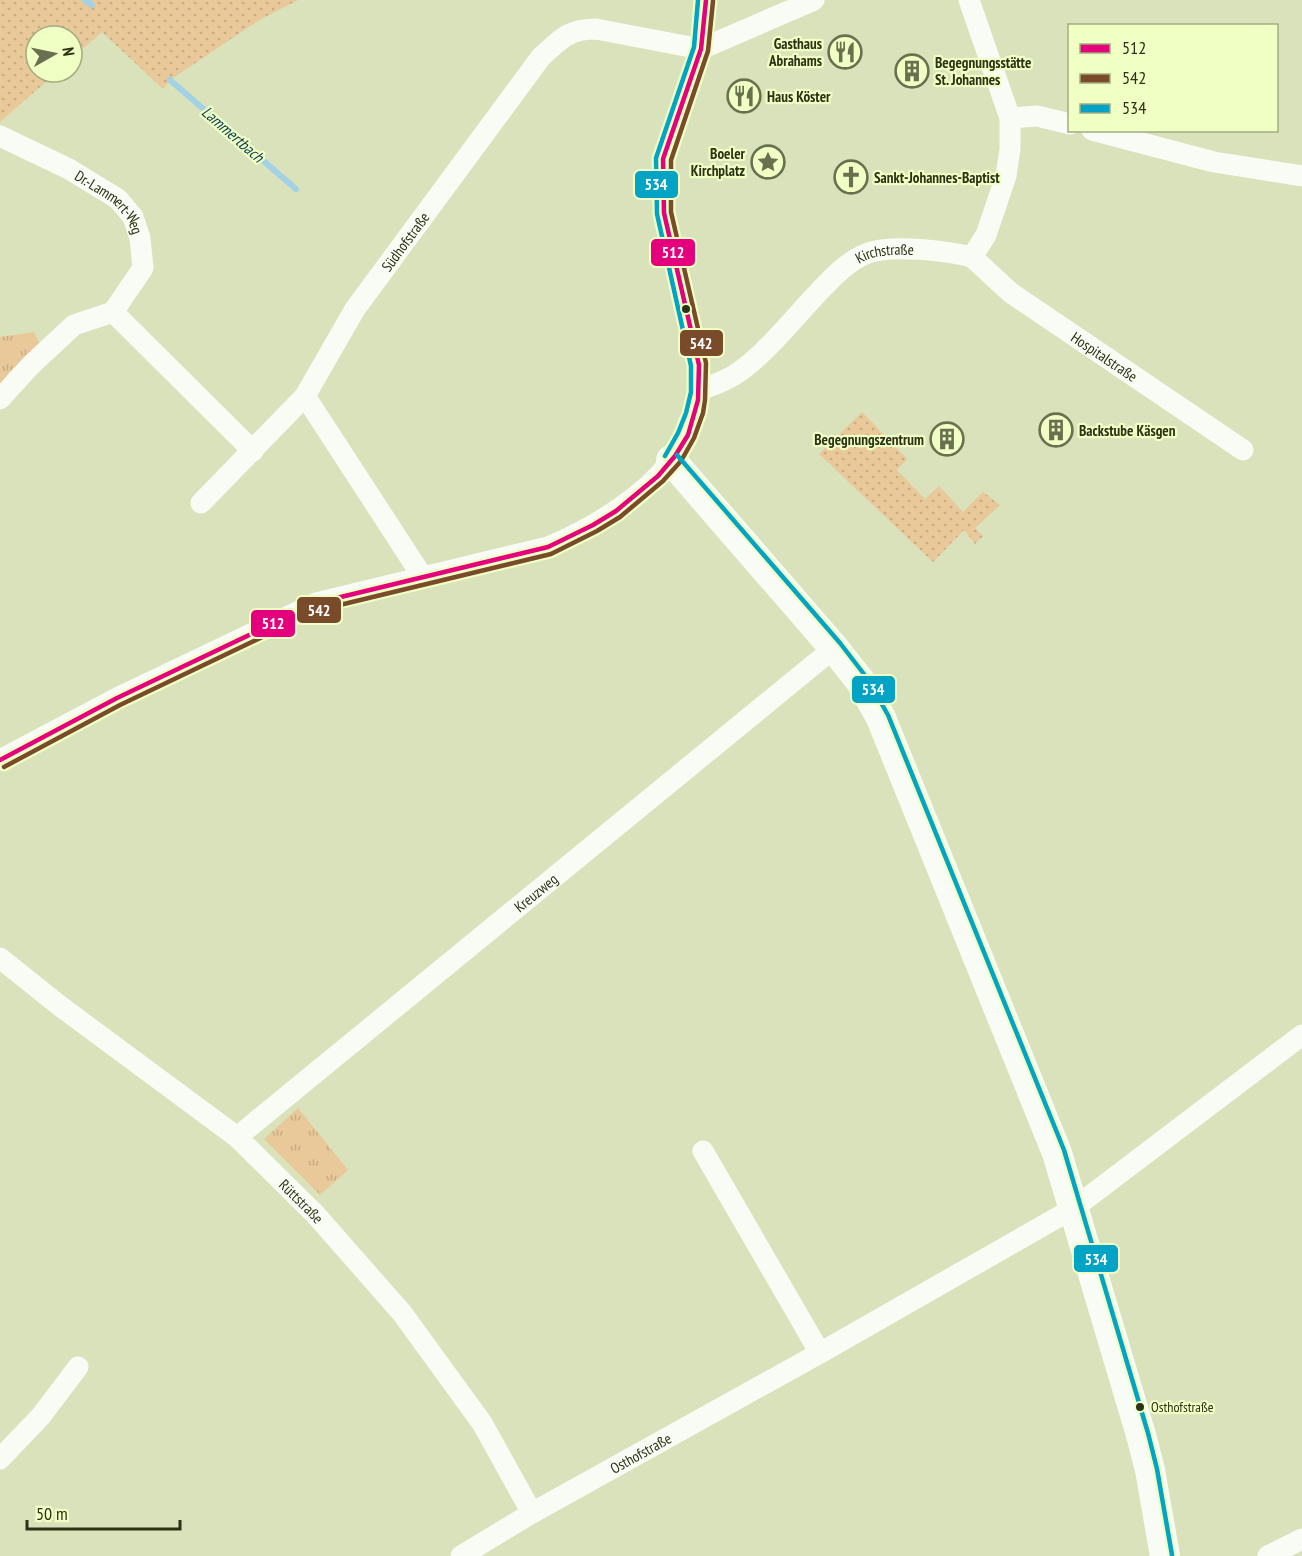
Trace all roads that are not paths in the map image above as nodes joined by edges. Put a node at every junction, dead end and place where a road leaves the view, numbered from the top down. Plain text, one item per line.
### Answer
1 (706, 0) edge
2 (814, 0) edge
3 (969, 0) edge
4 (701, 49) junction
5 (1010, 118) junction
6 (1068, 124) edge
7 (1100, 132) edge
8 (0, 136) edge
9 (1302, 176) edge
10 (972, 257) junction
11 (113, 312) junction
12 (699, 390) junction
13 (305, 396) junction
14 (0, 399) edge
15 (1243, 450) dead end
16 (253, 451) junction
17 (671, 460) junction
18 (201, 503) dead end
19 (422, 576) junction
20 (834, 648) junction
21 (0, 760) edge
22 (0, 958) edge
23 (1302, 1035) edge
24 (237, 1137) junction
25 (703, 1151) dead end
26 (1074, 1208) junction
27 (820, 1353) junction
28 (78, 1366) dead end
29 (0, 1459) edge
30 (532, 1513) junction
31 (1302, 1539) edge
32 (461, 1556) edge
33 (1165, 1556) edge
34 (1268, 1556) edge

1 - 4 street
2 - 4 street
3 - 5 street
4 - 12 street
4 - 13 street, Südhofstraße
5 - 6 street
5 - 10 street
7 - 9 street
8 - 11 street, Dr.-Lammert-Weg
10 - 12 street, Kirchstraße
10 - 15 street, Hospitalstraße
11 - 14 street
11 - 16 street
12 - 17 street
13 - 16 street
13 - 19 street
16 - 18 street
17 - 19 street
17 - 20 street
19 - 21 street
20 - 24 street, Kreuzweg
20 - 26 street
22 - 24 street, Rüttstraße
23 - 26 street, Osthofstraße
24 - 30 street, Rüttstraße
25 - 27 street
26 - 27 street, Osthofstraße
26 - 33 street
27 - 30 street, Osthofstraße
28 - 29 street
30 - 32 street, Osthofstraße
31 - 34 street

